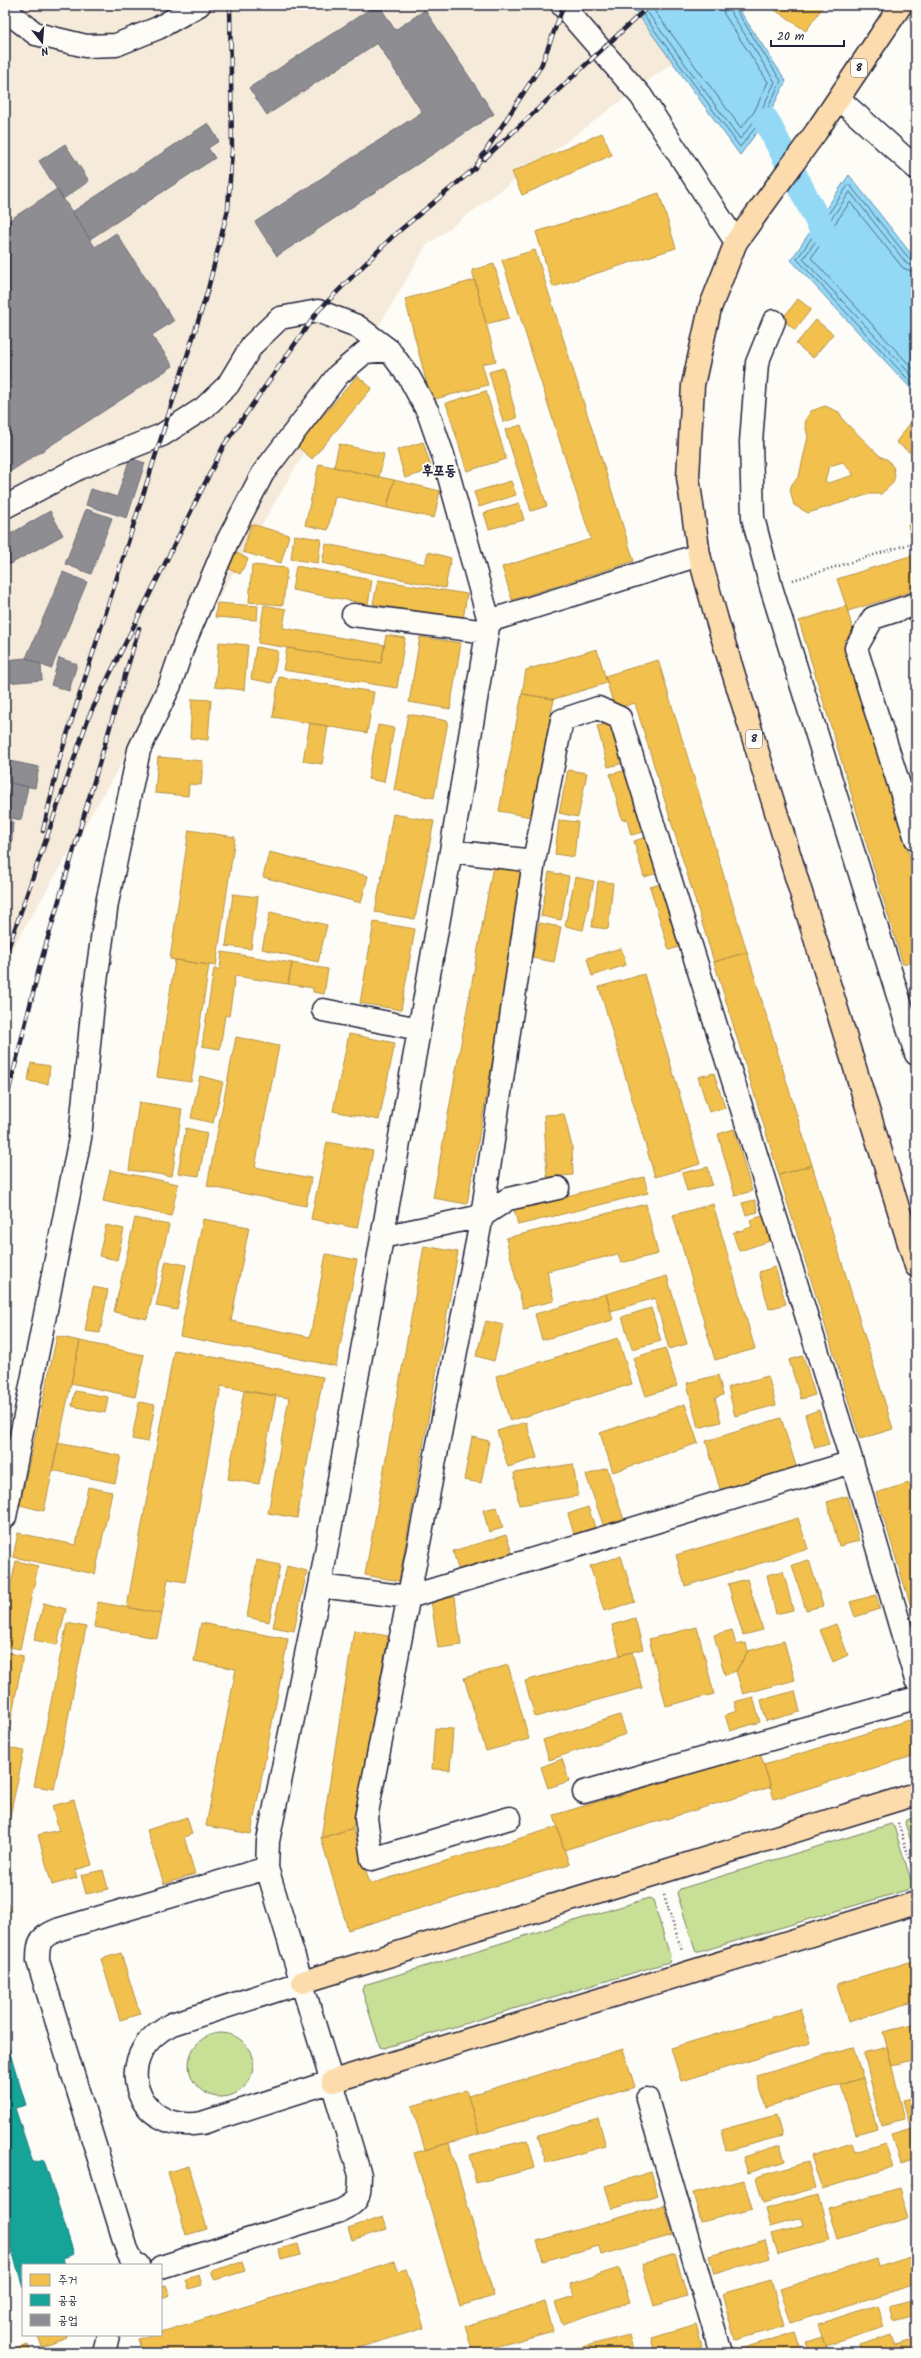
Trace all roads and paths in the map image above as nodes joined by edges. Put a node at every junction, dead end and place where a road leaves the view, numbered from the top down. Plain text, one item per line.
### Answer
1 (200, 5) edge
2 (562, 5) edge
3 (901, 5) edge
4 (5, 10) edge
5 (839, 99) junction
6 (916, 168) edge
7 (736, 242) junction
8 (774, 321) dead end
9 (389, 350) junction
10 (5, 508) edge
11 (916, 542) edge
12 (699, 555) junction
13 (771, 587) junction
14 (916, 604) edge
15 (353, 615) dead end
16 (488, 627) junction
17 (916, 839) edge
18 (451, 851) junction
19 (534, 861) junction
20 (323, 1010) dead end
21 (419, 1029) junction
22 (916, 1054) edge
23 (558, 1188) dead end
24 (482, 1216) junction
25 (382, 1238) junction
26 (916, 1266) edge
27 (852, 1462) junction
28 (5, 1517) edge
29 (320, 1586) junction
30 (409, 1597) junction
31 (916, 1680) edge
32 (916, 1698) edge
33 (584, 1792) dead end
34 (916, 1794) edge
35 (892, 1801) junction
36 (510, 1818) dead end
37 (267, 1868) junction
38 (657, 1874) junction
39 (916, 1879) edge
40 (916, 1903) edge
41 (689, 1973) junction
42 (303, 1982) junction
43 (333, 2081) junction
44 (647, 2099) dead end
45 (134, 2264) edge
46 (162, 2267) edge
47 (108, 2336) edge
48 (104, 2353) edge
49 (721, 2353) edge

1 - 4 street
2 - 7 street
3 - 5 main road, 8
5 - 6 street
5 - 7 main road, 8
7 - 12 main road, 8
8 - 13 street
9 - 10 street
9 - 16 street
9 - 28 street
11 - 13 path
12 - 16 street
12 - 26 main road, 8
13 - 22 street
14 - 17 street
15 - 16 street
16 - 18 street
18 - 19 street
18 - 21 street
19 - 24 street
19 - 27 street
20 - 21 street
21 - 25 street
23 - 24 street
24 - 25 street
24 - 30 street
25 - 29 street
27 - 30 street
27 - 31 street
29 - 30 street
29 - 37 street
30 - 36 street
32 - 33 street
34 - 35 main road
35 - 38 main road
35 - 39 path
37 - 42 street
37 - 45 street
38 - 41 path
38 - 42 main road
40 - 41 main road
41 - 43 main road
42 - 43 street
42 - 43 street
43 - 46 street
44 - 49 street
47 - 48 street

